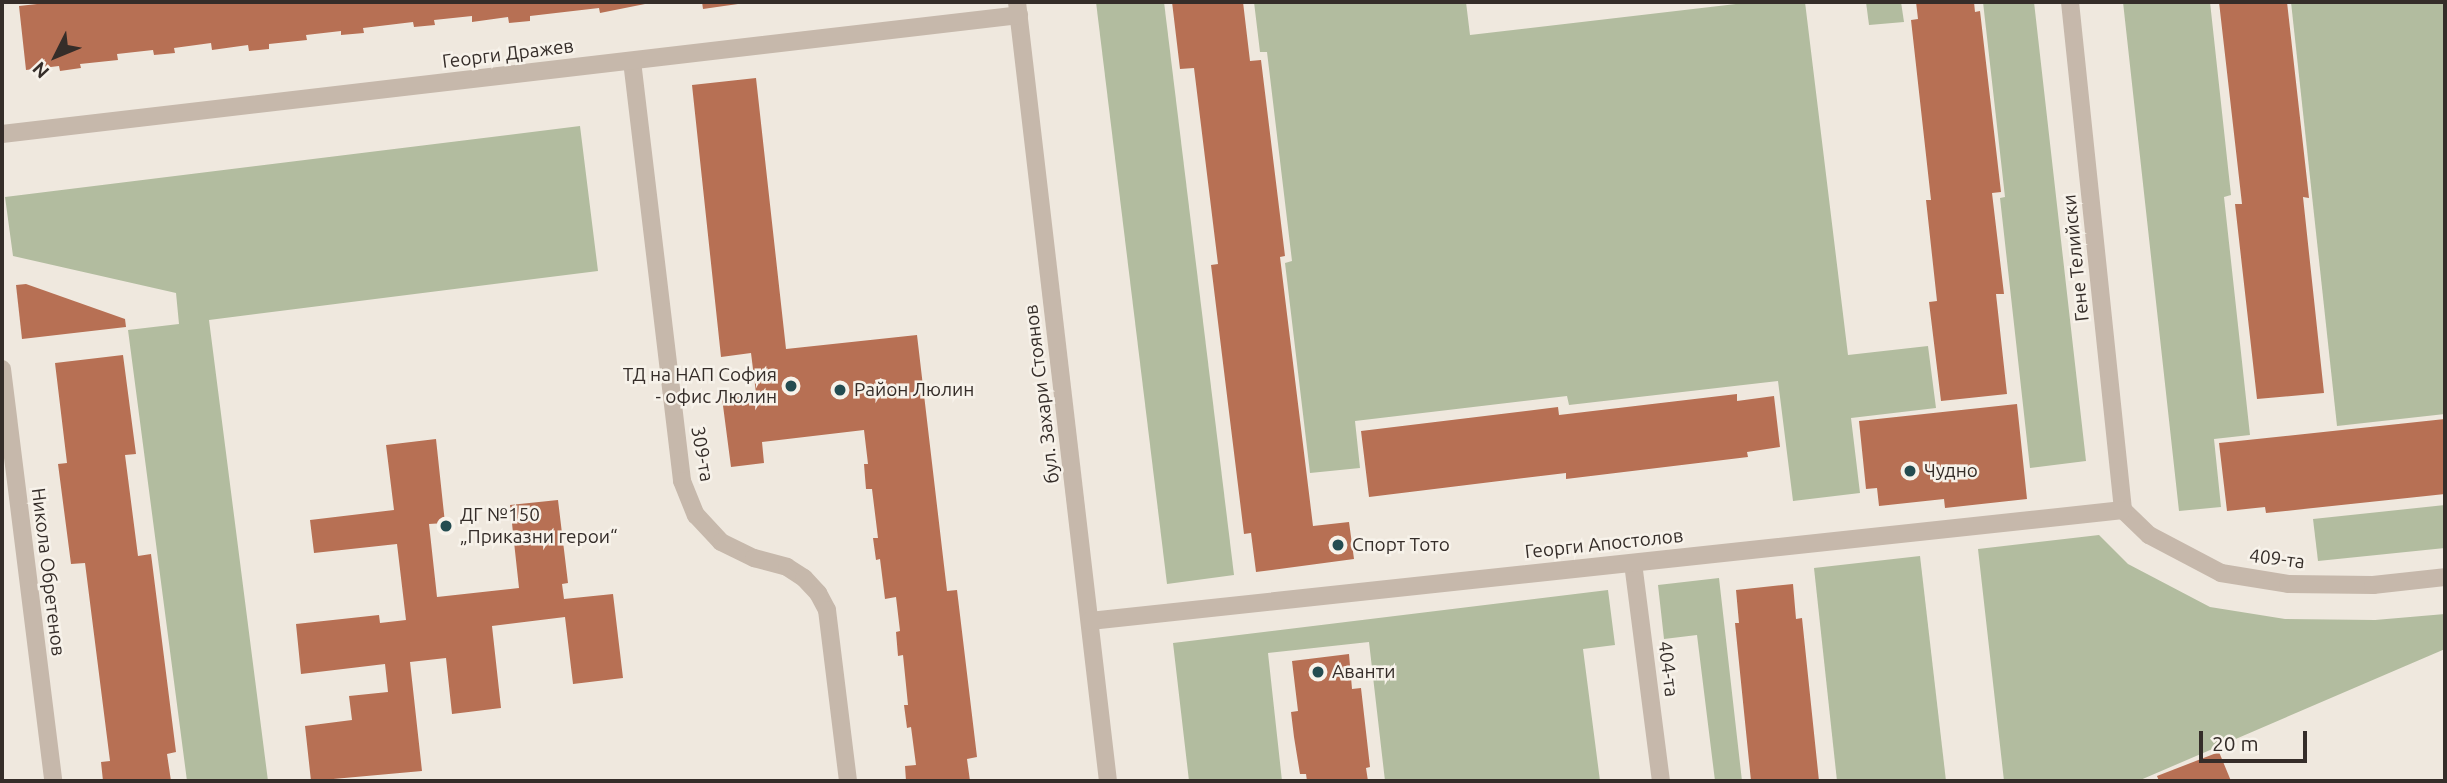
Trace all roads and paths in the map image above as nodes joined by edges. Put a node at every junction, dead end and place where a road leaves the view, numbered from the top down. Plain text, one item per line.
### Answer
1 (2070, 2) edge
2 (1018, 9) edge
3 (632, 61) junction
4 (2, 134) edge
5 (2, 369) edge
6 (2123, 510) junction
7 (1633, 563) junction
8 (2445, 577) edge
9 (1090, 621) junction
10 (53, 781) edge
11 (848, 781) edge
12 (1108, 781) edge
13 (1661, 781) edge

1 - 6 street, Гене Телийски
2 - 3 street, Георги Дражев
2 - 9 street, бул. Захари Стоянов
3 - 4 street, Георги Дражев
3 - 11 street, 309-та
5 - 10 street, Никола Обретенов
6 - 7 street, Георги Апостолов
6 - 8 street, 409-та
7 - 9 street, Георги Апостолов
7 - 13 street, 404-та
9 - 12 street, бул. Захари Стоянов

